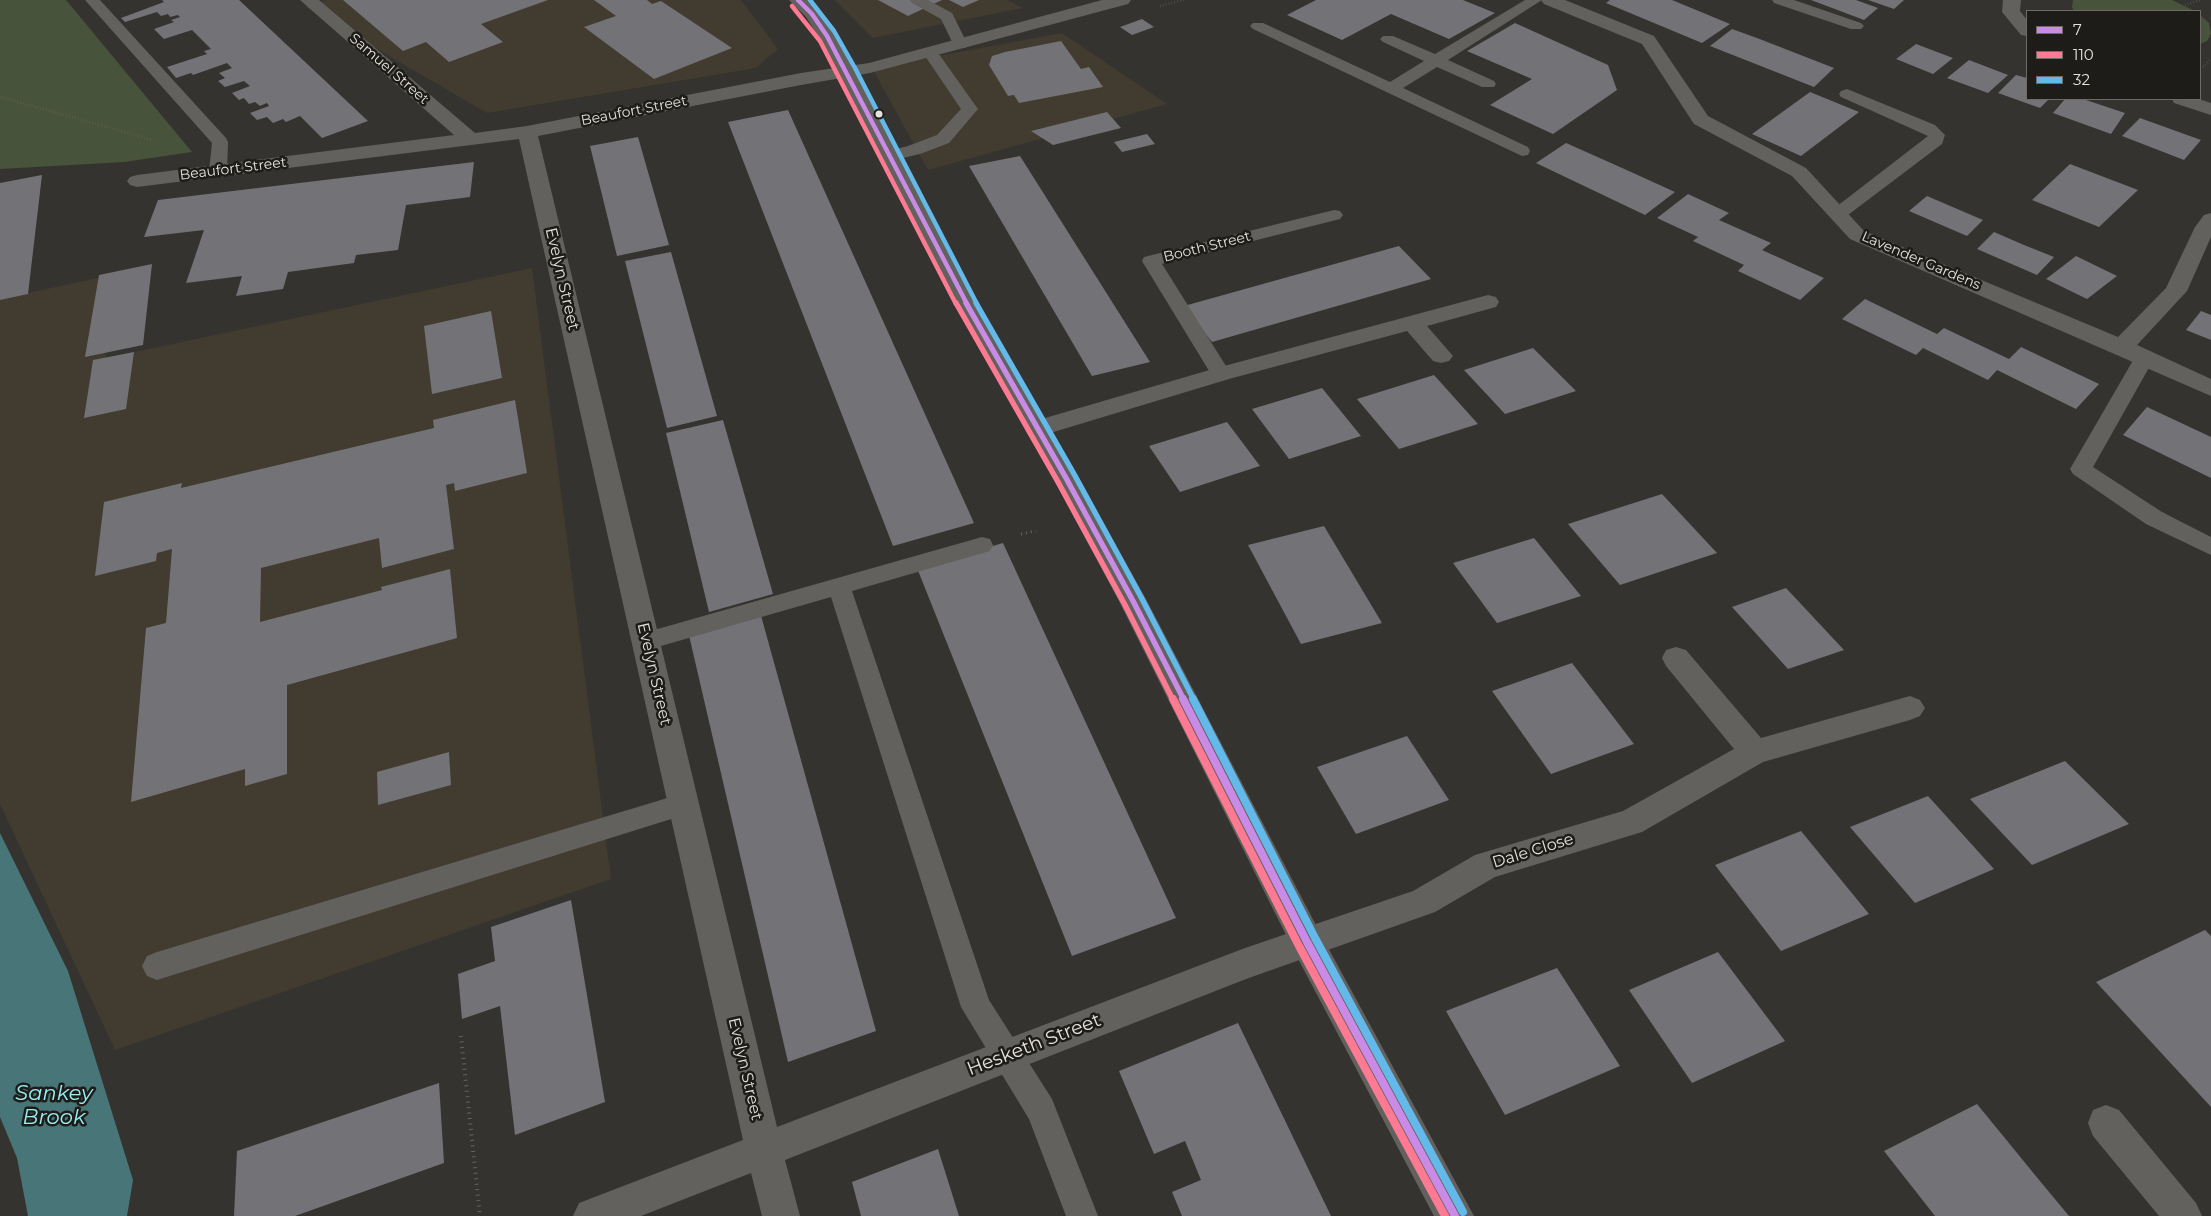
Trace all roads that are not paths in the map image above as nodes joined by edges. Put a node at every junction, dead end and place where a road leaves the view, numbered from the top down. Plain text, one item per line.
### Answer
1 (92, 0) edge
2 (309, 0) edge
3 (798, 0) edge
4 (917, 0) edge
5 (1122, 0) edge
6 (1535, 0) edge
7 (1779, 0) edge
8 (2012, 0) edge
9 (1565, 2) edge
10 (1258, 26) dead end
11 (1856, 26) dead end
12 (2026, 30) edge
13 (1388, 39) dead end
14 (960, 45) junction
15 (931, 53) junction
16 (1436, 61) junction
17 (847, 72) junction
18 (1488, 84) dead end
19 (1392, 88) junction
20 (1847, 94) dead end
21 (2184, 100) edge
22 (2211, 109) edge
23 (527, 132) junction
24 (469, 138) junction
25 (1522, 150) dead end
26 (890, 156) junction
27 (218, 170) junction
28 (137, 181) dead end
29 (1838, 214) junction
30 (1334, 215) dead end
31 (2211, 219) edge
32 (1488, 302) dead end
33 (1412, 323) junction
34 (2122, 348) junction
35 (1441, 356) dead end
36 (2145, 357) junction
37 (1221, 374) junction
38 (2211, 388) edge
39 (1037, 429) junction
40 (982, 545) dead end
41 (2211, 547) edge
42 (839, 587) junction
43 (647, 641) junction
44 (1676, 658) dead end
45 (1910, 708) dead end
46 (1755, 752) junction
47 (684, 804) junction
48 (1306, 942) junction
49 (156, 966) dead end
50 (1005, 1056) junction
51 (2106, 1123) dead end
52 (764, 1151) junction
53 (592, 1216) edge
54 (781, 1216) edge
55 (1082, 1216) edge
56 (1455, 1216) edge
57 (2183, 1216) edge

1 - 27 lane
2 - 24 street, Samuel Street
3 - 17 street
4 - 14 lane
5 - 14 street, Beaufort Street
6 - 16 lane
7 - 11 lane
8 - 12 street
9 - 29 street, Lavender Gardens
10 - 19 lane
13 - 16 lane
14 - 15 street, Beaufort Street
15 - 17 street, Beaufort Street
15 - 26 lane
16 - 18 lane
16 - 19 lane
17 - 23 street, Beaufort Street
17 - 26 street
19 - 25 lane
20 - 29 lane
21 - 22 street
23 - 24 street, Beaufort Street
23 - 43 street, Evelyn Street
24 - 27 street, Beaufort Street
26 - 39 street
27 - 28 street, Beaufort Street
29 - 34 street, Lavender Gardens
30 - 37 lane, Booth Street
31 - 34 street
32 - 33 street
33 - 35 street
33 - 37 street
34 - 36 street, Lavender Gardens
36 - 38 street, Lavender Gardens
36 - 41 lane
37 - 39 street
39 - 48 street
40 - 42 lane
42 - 43 lane
42 - 50 lane
43 - 47 street, Evelyn Street
44 - 46 street
45 - 46 street, Dale Close
46 - 48 street, Dale Close
47 - 49 lane
47 - 52 street, Evelyn Street
48 - 50 street, Hesketh Street
48 - 56 street
50 - 52 street, Hesketh Street
50 - 55 lane
51 - 57 street
52 - 53 street, Hesketh Street
52 - 54 street, Evelyn Street

